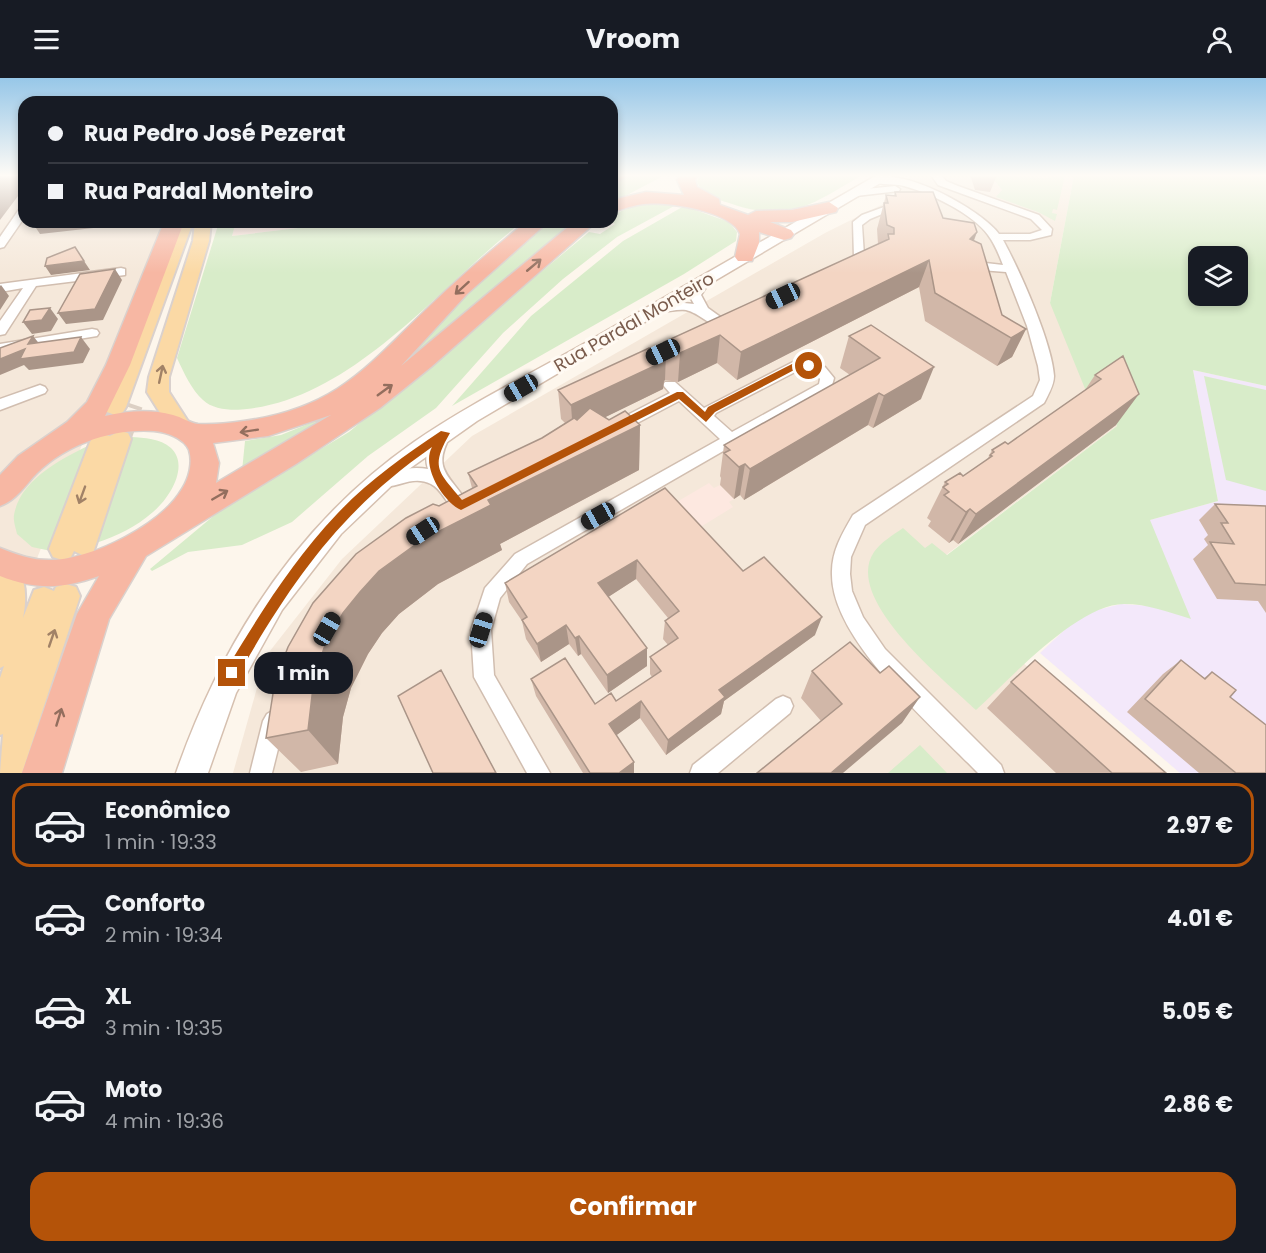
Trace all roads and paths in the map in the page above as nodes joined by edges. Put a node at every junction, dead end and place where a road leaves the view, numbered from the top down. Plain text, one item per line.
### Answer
1 (715, 207) edge
2 (723, 207) edge
3 (891, 207) edge
4 (956, 207) edge
5 (1010, 207) edge
6 (829, 208) joint
7 (740, 215) junction
8 (18, 221) edge
9 (184, 228) edge
10 (187, 228) edge
11 (192, 228) edge
12 (531, 228) edge
13 (579, 228) edge
14 (784, 234) junction
15 (995, 237) junction
16 (0, 245) edge
17 (745, 256) junction
18 (859, 258) edge
19 (968, 265) edge
20 (1009, 269) junction
21 (121, 272) dead end
22 (705, 280) junction
23 (32, 283) junction
24 (0, 288) edge
25 (655, 309) junction
26 (737, 317) edge
27 (714, 323) junction
28 (0, 331) edge
29 (92, 333) dead end
30 (0, 348) edge
31 (40, 390) dead end
32 (0, 405) edge
33 (124, 406) tunnel mouth
34 (706, 418) junction
35 (186, 430) junction
36 (445, 433) junction
37 (597, 437) edge
38 (111, 440) tunnel mouth
39 (732, 441) junction
40 (39, 457) junction
41 (0, 477) edge
42 (439, 480) junction
43 (373, 486) junction
44 (0, 494) edge
45 (482, 495) edge
46 (461, 506) junction
47 (442, 518) edge
48 (170, 524) junction
49 (73, 547) dead end
50 (134, 548) junction
51 (0, 564) edge
52 (0, 654) edge
53 (282, 705) edge
54 (783, 706) dead end
55 (0, 719) edge
56 (5, 773) edge
57 (42, 773) edge
58 (192, 773) edge
59 (261, 773) edge
60 (539, 773) edge
61 (701, 773) edge
62 (993, 773) edge

1 - 7 highway
2 - 7 highway
3 - 18 street
4 - 15 street
5 - 15 street
6 - 7 highway
6 - 14 street, Rua Pardal Monteiro
7 - 14 highway
7 - 17 highway
8 - 16 street
9 - 40 highway
10 - 33 main road
35 -> 11 main road
12 -> 35 highway
48 -> 13 highway
14 - 17 street, Rua Pardal Monteiro
15 - 20 street
17 - 22 street, Rua Pardal Monteiro
19 - 20 street
20 - 62 street
21 - 23 street
22 - 25 street, Rua Pardal Monteiro
22 - 27 street
23 - 24 street
23 - 28 street
25 - 27 street
25 - 36 street, Rua Pardal Monteiro
26 - 27 street
29 - 30 street
31 - 32 street
34 - 37 street
34 - 39 street
34 - 39 street
35 - 40 highway
35 - 48 highway
36 - 42 street
36 - 43 street, Rua Pardal Monteiro
38 - 49 main road
39 - 60 street
40 - 41 street
40 - 44 highway
42 - 43 street
42 - 46 street
43 - 58 street, Rua Pardal Monteiro
45 - 46 street
46 - 47 street
48 - 50 highway
50 - 51 highway
57 -> 50 highway
51 - 52 main road
53 - 59 street
54 - 61 street
56 -> 55 main road

